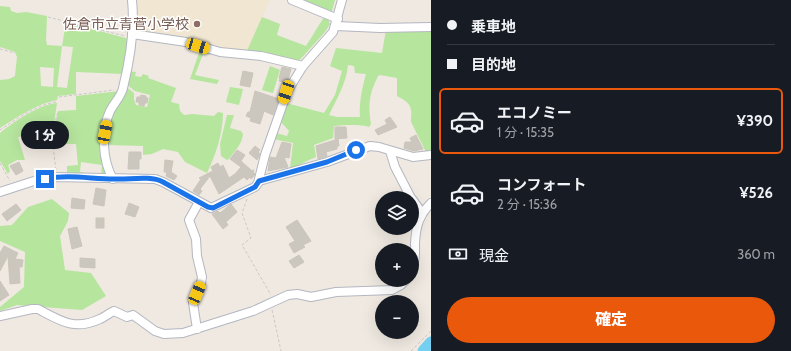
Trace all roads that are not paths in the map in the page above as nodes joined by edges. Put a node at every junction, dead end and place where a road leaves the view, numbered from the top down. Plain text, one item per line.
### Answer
1 (132, 0) edge
2 (292, 0) edge
3 (342, 0) edge
4 (337, 22) junction
5 (431, 27) edge
6 (132, 36) junction
7 (303, 66) junction
8 (390, 151) junction
9 (431, 155) edge
10 (113, 180) junction
11 (259, 181) junction
12 (408, 191) edge
13 (0, 192) edge
14 (198, 202) junction
15 (431, 203) edge
16 (419, 208) edge
17 (422, 213) junction
18 (416, 243) edge
19 (397, 287) edge
20 (0, 316) edge
21 (197, 329) junction

1 - 6 street
2 - 4 street
3 - 4 street
4 - 5 street
4 - 7 street
6 - 7 street
6 - 10 street
7 - 11 street
8 - 9 street
8 - 11 street
8 - 12 street
10 - 13 street
10 - 14 street
11 - 14 street
14 - 21 street
15 - 17 street
16 - 17 street
17 - 18 street
19 - 21 street
20 - 21 street

